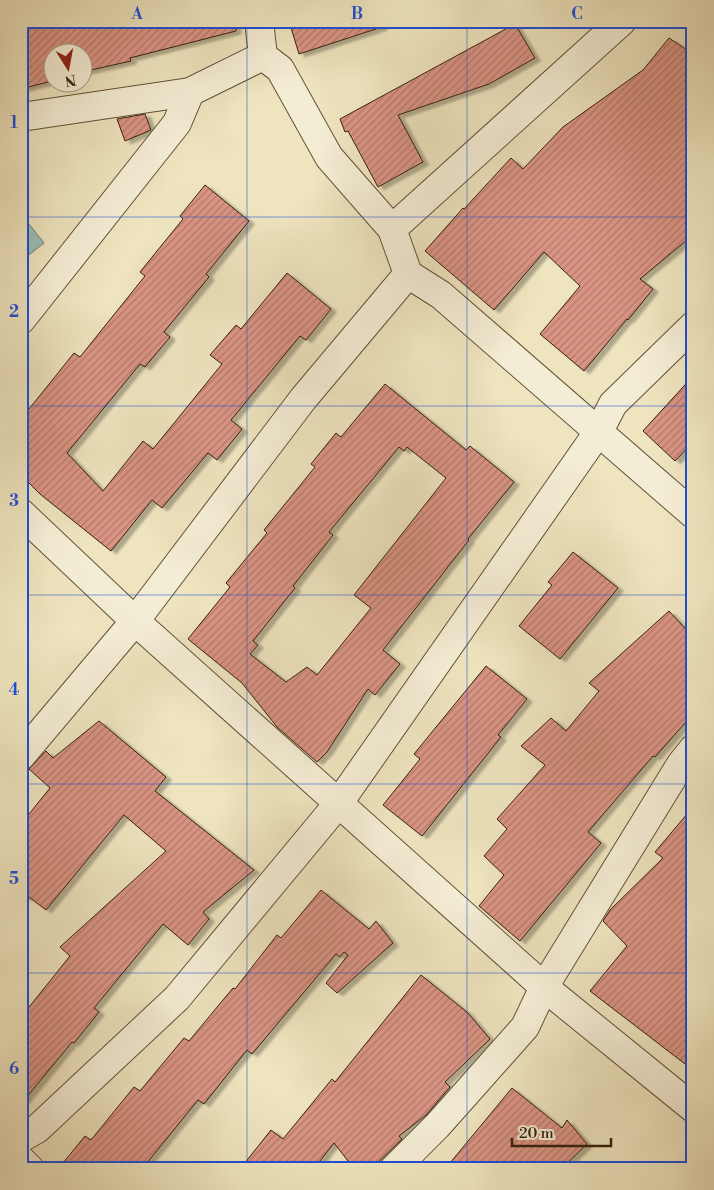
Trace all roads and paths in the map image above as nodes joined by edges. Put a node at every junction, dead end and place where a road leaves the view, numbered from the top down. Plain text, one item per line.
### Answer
1 (259, 21) edge
2 (622, 21) edge
3 (263, 56) junction
4 (190, 92) junction
5 (21, 117) edge
6 (392, 229) junction
7 (408, 274) junction
8 (21, 320) edge
9 (693, 326) edge
10 (599, 431) junction
11 (21, 513) edge
12 (693, 514) edge
13 (135, 621) junction
14 (693, 749) edge
15 (21, 756) edge
16 (338, 804) junction
17 (544, 987) junction
18 (693, 1108) edge
19 (21, 1138) edge
20 (21, 1160) edge
21 (30, 1169) edge
22 (394, 1169) edge

1 - 3 street
2 - 6 street
3 - 4 street
3 - 6 street
4 - 5 street
4 - 8 street
6 - 7 street
7 - 10 street
7 - 13 street
9 - 10 street
10 - 12 street
10 - 16 street
11 - 13 street
13 - 15 street
13 - 16 street
14 - 17 street
16 - 17 street
16 - 19 street
17 - 18 street
17 - 22 street
20 - 21 street

